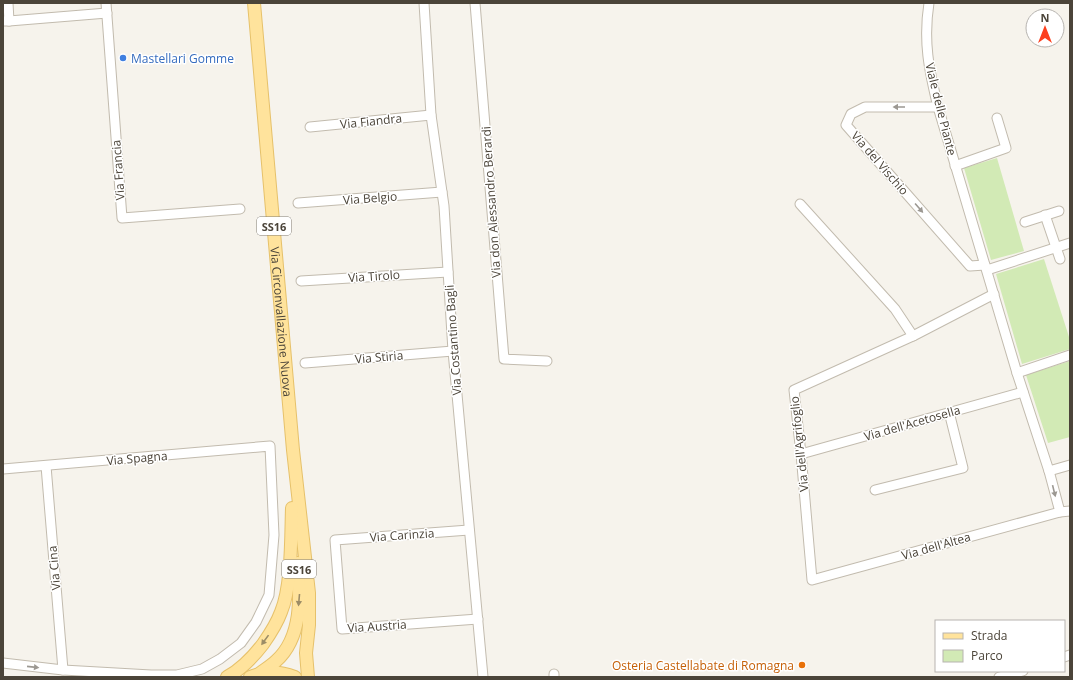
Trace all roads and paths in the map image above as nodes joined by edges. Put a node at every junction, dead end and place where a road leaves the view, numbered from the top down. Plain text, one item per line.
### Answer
1 (8, 3) edge
2 (106, 3) edge
3 (254, 3) edge
4 (424, 3) edge
5 (475, 3) edge
6 (929, 3) edge
7 (107, 13) junction
8 (6, 21) edge
9 (938, 107) junction
10 (431, 115) junction
11 (997, 118) dead end
12 (310, 127) dead end
13 (955, 166) junction
14 (442, 192) junction
15 (298, 203) dead end
16 (800, 204) dead end
17 (240, 209) dead end
18 (1059, 211) dead end
19 (1045, 215) junction
20 (1025, 222) dead end
21 (1070, 243) edge
22 (1056, 247) junction
23 (1060, 259) dead end
24 (986, 268) junction
25 (448, 272) junction
26 (301, 281) dead end
27 (994, 294) junction
28 (913, 336) junction
29 (452, 351) junction
30 (1070, 355) edge
31 (547, 361) dead end
32 (305, 362) dead end
33 (1017, 373) junction
34 (1023, 392) junction
35 (949, 412) junction
36 (293, 450) junction
37 (801, 454) junction
38 (46, 466) junction
39 (1069, 467) edge
40 (3, 469) edge
41 (1049, 471) junction
42 (875, 490) dead end
43 (292, 508) junction
44 (1070, 511) edge
45 (1060, 512) junction
46 (469, 530) junction
47 (335, 540) joint
48 (812, 580) joint
49 (478, 619) junction
50 (3, 663) edge
51 (63, 670) junction
52 (1019, 672) edge
53 (254, 675) edge
54 (227, 677) edge
55 (296, 677) edge
56 (308, 677) edge
57 (483, 677) edge
58 (998, 677) edge

1 - 8 street
2 - 7 street, Via Francia
3 - 36 main road, Via Circonvallazione Nuova / SS16
4 - 10 street, Via Costantino Bagli
5 - 31 street, Via don Alessandro Berardi
6 - 9 street, Viale delle Piante
7 - 8 street
7 - 17 street, Via Francia
9 - 13 street, Viale delle Piante
9 -> 24 street, Via del Vischio
10 - 12 street, Via Fiandra
10 - 14 street, Via Costantino Bagli
11 - 13 street, Viale delle Piante
13 - 24 street, Viale delle Piante
14 - 15 street, Via Belgio
14 - 25 street, Via Costantino Bagli
16 - 28 street
18 - 19 street
19 - 20 street
19 - 22 street
21 - 22 street
22 - 23 street
22 - 24 street
24 - 27 street, Viale delle Piante
25 - 26 street, Via Tirolo
25 - 29 street, Via Costantino Bagli
27 - 28 street, Via dell'Agrifoglio
27 - 33 street, Viale delle Piante
28 - 37 street, Via dell'Agrifoglio
29 - 32 street, Via Stiria
29 - 46 street, Via Costantino Bagli
30 - 33 street
33 - 34 street, Viale delle Piante
34 - 35 street, Via dell'Acetosella
34 - 41 street, Viale delle Piante
35 - 37 street, Via dell'Acetosella
35 - 42 street
36 - 43 main road, Via Circonvallazione Nuova / SS16
36 - 56 main road, Via Circonvallazione Nuova / SS16
37 - 48 street, Via dell'Agrifoglio
38 - 40 street, Via Spagna
38 - 51 street, Via Cina
38 - 51 street, Via Spagna
39 - 41 street
41 -> 45 street, Viale delle Piante
43 -> 53 main road, Via Circonvallazione Nuova / SS16
43 -> 54 main road
44 - 45 street
45 - 48 street, Via dell'Altea
46 - 47 street, Via Carinzia
46 - 49 street, Via Costantino Bagli
47 - 49 street, Via Austria
49 - 57 street, Via Costantino Bagli
50 -> 51 street
52 - 58 street
53 - 55 main road, SS16

